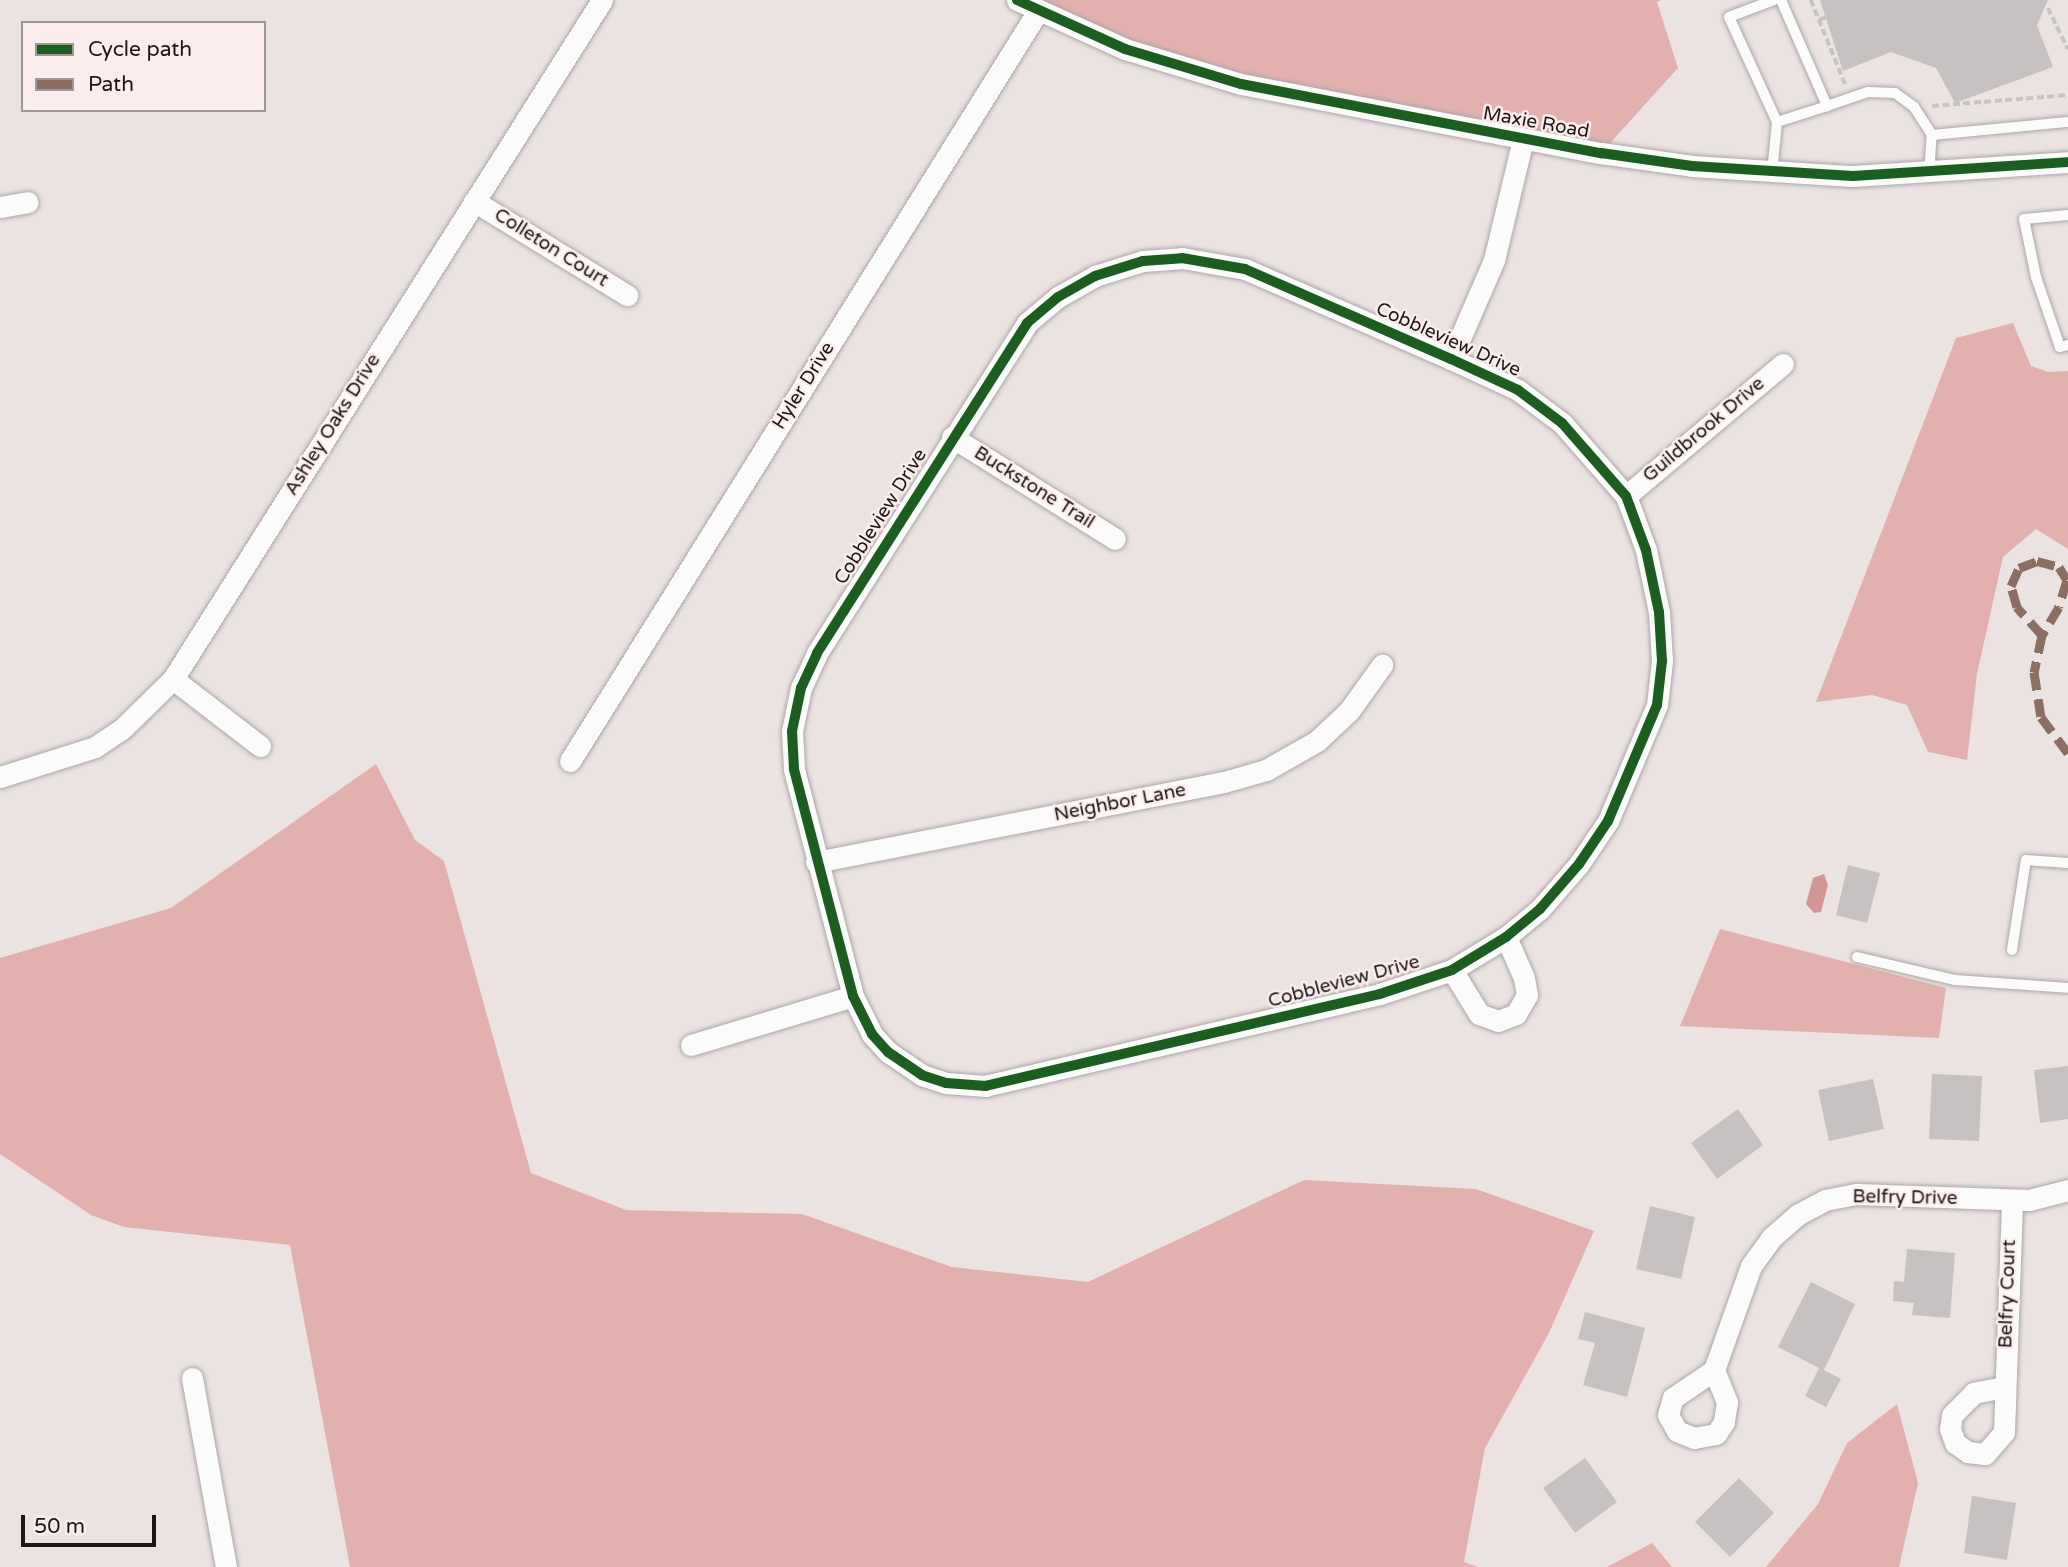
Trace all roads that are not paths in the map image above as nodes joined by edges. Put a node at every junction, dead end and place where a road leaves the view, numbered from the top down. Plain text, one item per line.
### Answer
1 (602, 0) edge
2 (1017, 0) edge
3 (1774, 0) edge
4 (1781, 0) edge
5 (1038, 11) junction
6 (1827, 106) junction
7 (1777, 122) junction
8 (2068, 122) edge
9 (1932, 135) junction
10 (1523, 139) junction
11 (2068, 162) edge
12 (1772, 173) junction
13 (1929, 174) junction
14 (474, 201) junction
15 (28, 202) dead end
16 (0, 206) edge
17 (2068, 215) edge
18 (627, 295) dead end
19 (2068, 345) edge
20 (1451, 359) junction
21 (1783, 364) dead end
22 (952, 437) junction
23 (1626, 496) junction
24 (1115, 539) dead end
25 (1382, 664) dead end
26 (173, 679) junction
27 (260, 747) dead end
28 (570, 761) dead end
29 (0, 777) edge
30 (816, 862) junction
31 (2068, 863) edge
32 (1506, 937) junction
33 (2012, 950) dead end
34 (1857, 957) dead end
35 (1452, 970) junction
36 (2068, 988) edge
37 (853, 996) junction
38 (691, 1045) dead end
39 (2068, 1190) edge
40 (2012, 1201) junction
41 (1714, 1370) dead end
42 (192, 1378) dead end
43 (2004, 1387) dead end
44 (226, 1567) edge

1 - 14 street, Ashley Oaks Drive
2 - 5 street, Maxie Road
3 - 7 lane
4 - 6 lane
5 - 10 street, Maxie Road
5 - 28 street, Hyler Drive
6 - 7 lane
6 - 9 lane
7 - 12 lane
8 - 9 lane
9 - 13 lane
10 - 12 street, Maxie Road
10 - 20 street
11 - 13 street, Maxie Road
12 - 13 street, Maxie Road
14 - 18 street, Colleton Court
14 - 26 street, Ashley Oaks Drive
15 - 16 street
17 - 19 lane
20 - 22 street, Cobbleview Drive
20 - 23 street, Cobbleview Drive
21 - 23 street, Guildbrook Drive
22 - 24 street, Buckstone Trail
22 - 30 street, Cobbleview Drive
23 - 32 street, Cobbleview Drive
25 - 30 street, Neighbor Lane
26 - 27 street
26 - 29 street, Ashley Oaks Drive
30 - 37 street, Cobbleview Drive
31 - 33 lane
32 - 35 street, Cobbleview Drive
32 - 35 street
34 - 36 lane
35 - 37 street, Cobbleview Drive
37 - 38 street
39 - 40 street, Belfry Drive
40 - 41 street, Belfry Drive
40 - 43 street, Belfry Court
42 - 44 street

